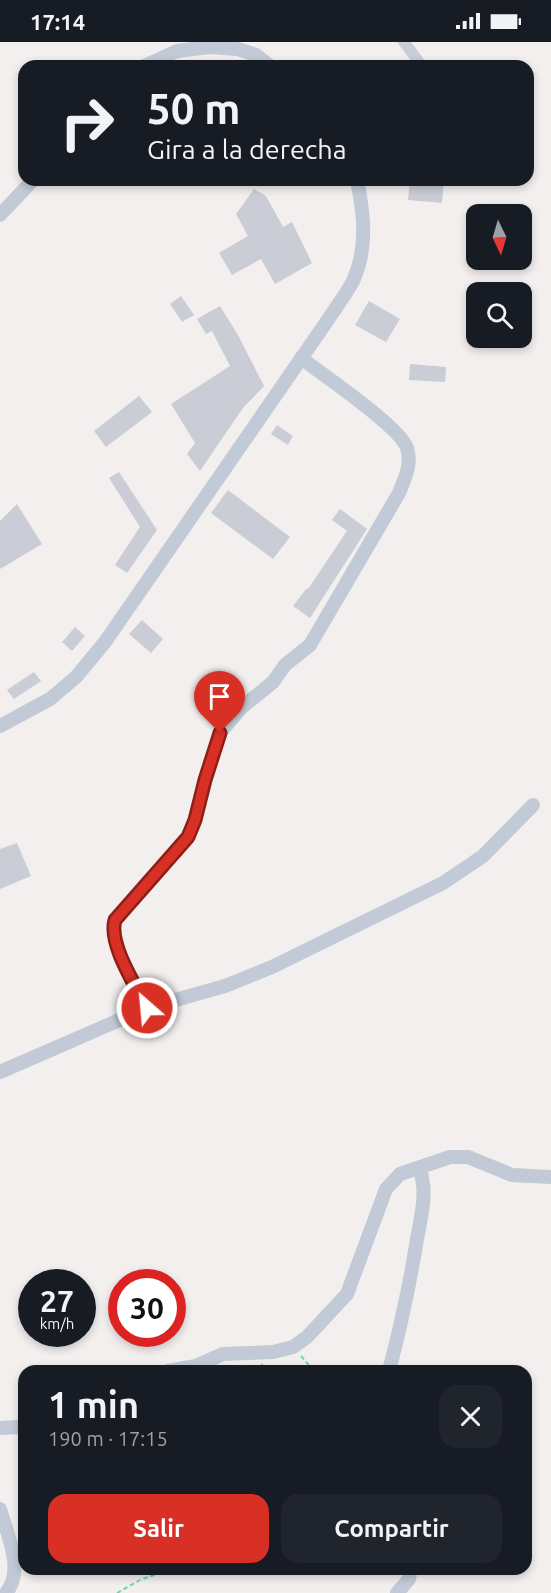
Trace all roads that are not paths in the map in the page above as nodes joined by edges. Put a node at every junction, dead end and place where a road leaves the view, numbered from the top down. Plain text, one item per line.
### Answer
1 (157, 60) edge
2 (262, 60) edge
3 (27, 186) edge
4 (358, 186) edge
5 (0, 215) edge
6 (302, 358) junction
7 (0, 726) edge
8 (533, 805) dead end
9 (147, 1008) junction
10 (0, 1072) edge
11 (419, 1168) junction
12 (551, 1177) edge
13 (198, 1365) edge
14 (391, 1365) edge
15 (18, 1427) edge
16 (0, 1428) edge
17 (0, 1509) edge
18 (410, 1575) edge
19 (6, 1593) edge
20 (397, 1593) edge

1 - 2 street
3 - 5 street
4 - 6 street
6 - 7 street
6 - 9 street
8 - 9 street
9 - 10 street
11 - 12 street
11 - 13 street
11 - 14 street
15 - 16 street
17 - 19 street
18 - 20 street

